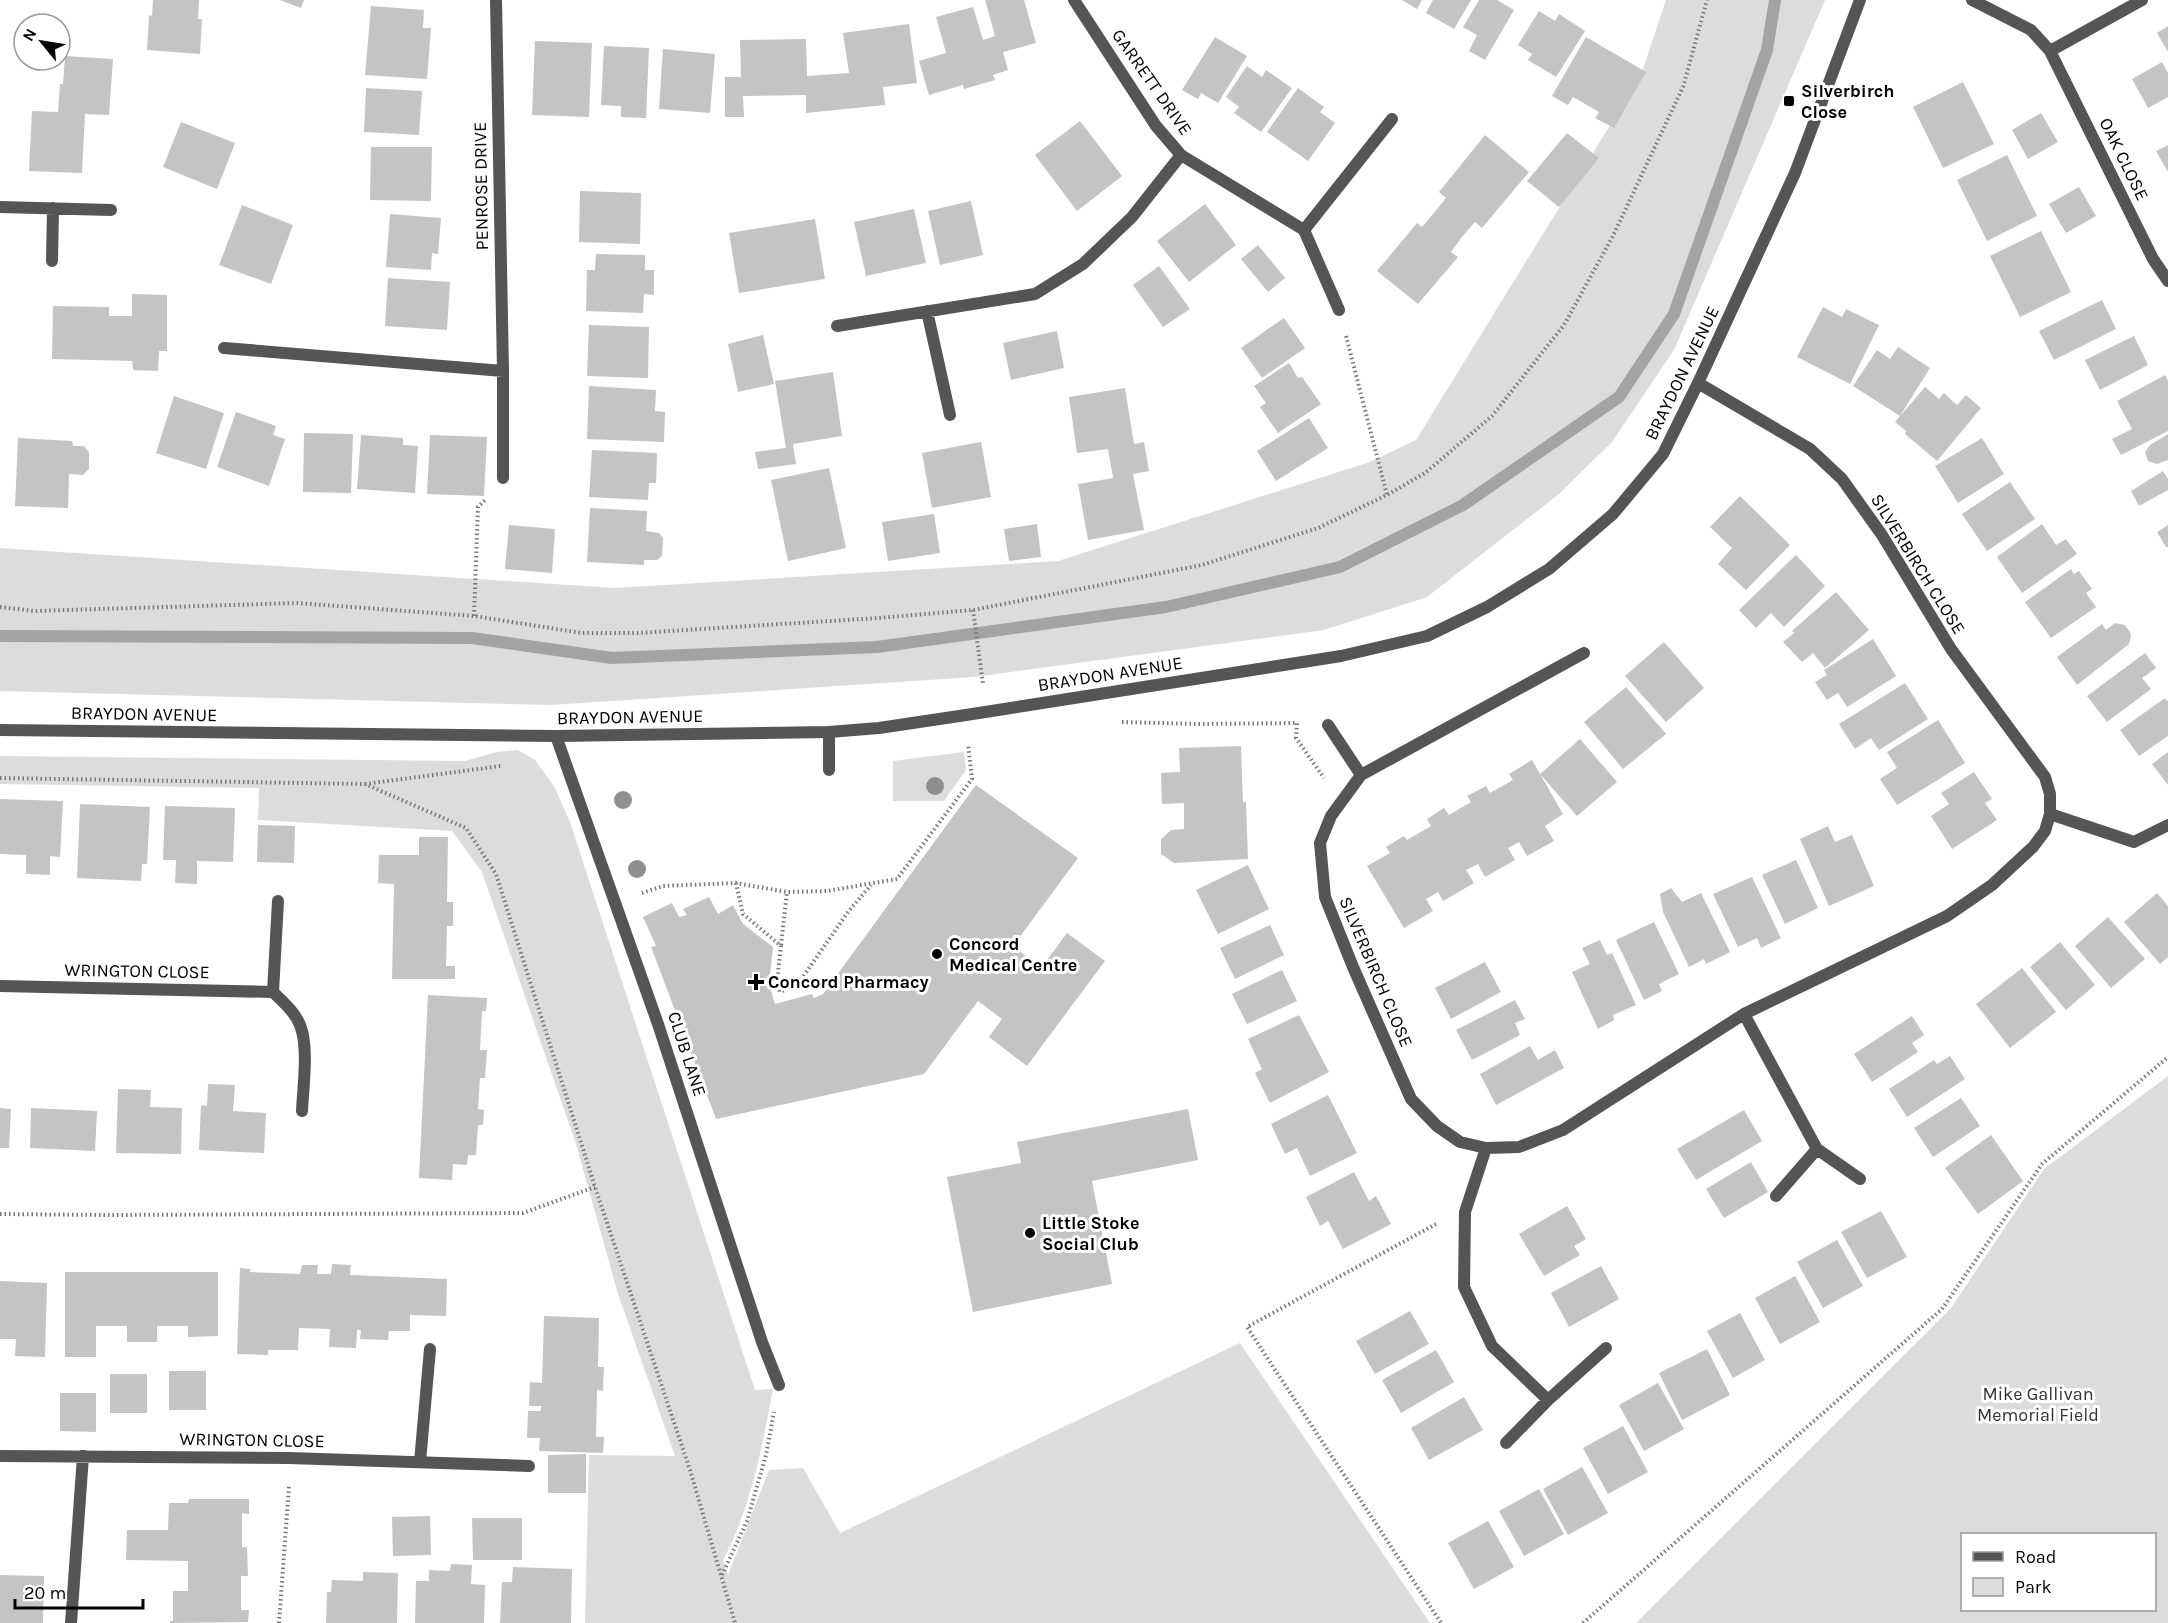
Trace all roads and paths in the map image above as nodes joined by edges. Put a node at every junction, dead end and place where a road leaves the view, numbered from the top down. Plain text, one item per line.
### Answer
1 (496, 0) edge
2 (1074, 0) edge
3 (1707, 0) edge
4 (1860, 0) edge
5 (1972, 0) edge
6 (2142, 0) edge
7 (2050, 51) junction
8 (1392, 119) dead end
9 (1181, 155) junction
10 (0, 207) edge
11 (53, 208) junction
12 (111, 210) dead end
13 (1304, 230) junction
14 (52, 261) dead end
15 (2168, 281) edge
16 (1340, 310) joint
17 (927, 312) junction
18 (837, 326) dead end
19 (224, 348) dead end
20 (503, 371) junction
21 (1698, 383) junction
22 (950, 415) dead end
23 (503, 478) joint
24 (1387, 495) junction
25 (0, 607) edge
26 (973, 610) junction
27 (474, 616) junction
28 (978, 651) dead end
29 (1584, 653) dead end
30 (966, 715) junction
31 (1115, 722) dead end
32 (1328, 725) dead end
33 (0, 730) edge
34 (829, 732) junction
35 (556, 736) junction
36 (506, 766) dead end
37 (829, 770) dead end
38 (1361, 775) junction
39 (0, 778) edge
40 (365, 784) junction
41 (1320, 789) dead end
42 (2050, 814) junction
43 (2168, 825) edge
44 (735, 883) junction
45 (871, 885) junction
46 (787, 892) junction
47 (278, 901) dead end
48 (616, 902) junction
49 (781, 946) junction
50 (0, 986) edge
51 (273, 992) junction
52 (1744, 1014) junction
53 (2168, 1057) edge
54 (302, 1111) dead end
55 (1486, 1148) junction
56 (1817, 1149) junction
57 (1860, 1179) dead end
58 (595, 1187) junction
59 (1776, 1196) dead end
60 (1465, 1212) junction
61 (0, 1214) edge
62 (1606, 1348) dead end
63 (430, 1349) dead end
64 (779, 1385) joint
65 (1548, 1400) junction
66 (1506, 1443) dead end
67 (0, 1456) edge
68 (83, 1456) junction
69 (289, 1458) junction
70 (420, 1462) junction
71 (529, 1466) dead end
72 (721, 1576) junction
73 (70, 1623) edge
74 (279, 1623) edge
75 (735, 1623) edge
76 (1441, 1623) edge
77 (1583, 1623) edge

1 - 20 street, PENROSE DRIVE
2 - 9 street, GARRETT DRIVE
3 - 24 path
4 - 21 street, BRAYDON AVENUE
5 - 7 street, OAK CLOSE
6 - 7 street
7 - 15 street, OAK CLOSE
8 - 13 street
9 - 13 street, GARRETT DRIVE
9 - 17 street, GARRETT DRIVE
10 - 11 street
11 - 12 street
11 - 14 street
13 - 16 street
16 - 24 path
17 - 18 street, GARRETT DRIVE
17 - 22 street
19 - 20 street
20 - 23 street, PENROSE DRIVE
21 - 30 street, BRAYDON AVENUE
21 - 42 street, SILVERBIRCH CLOSE
23 - 27 path
24 - 26 path
25 - 27 path
26 - 27 path
26 - 28 path
29 - 38 street, SILVERBIRCH CLOSE
30 - 34 street, BRAYDON AVENUE
30 - 45 path
31 - 41 path
32 - 38 street
33 - 35 street, BRAYDON AVENUE
34 - 35 street, BRAYDON AVENUE
34 - 37 street
35 - 48 street, CLUB LANE
36 - 40 path
38 - 55 street, SILVERBIRCH CLOSE
39 - 40 path
40 - 58 path
42 - 43 street
42 - 52 street, SILVERBIRCH CLOSE
44 - 46 path
44 - 48 path
44 - 49 path
45 - 46 path
45 - 49 path
46 - 49 path
47 - 51 street
48 - 64 street, CLUB LANE
50 - 51 street, WRINGTON CLOSE
51 - 54 street
52 - 55 street, SILVERBIRCH CLOSE
52 - 56 street
53 - 77 path
55 - 60 street
56 - 57 street
56 - 59 street
58 - 61 path
58 - 72 path
60 - 65 street
60 - 76 path
62 - 65 street
63 - 70 street
64 - 72 path
65 - 66 street
67 - 68 street, WRINGTON CLOSE
68 - 69 street, WRINGTON CLOSE
68 - 73 street
69 - 70 street, WRINGTON CLOSE
69 - 74 path
70 - 71 street, WRINGTON CLOSE
72 - 75 path

